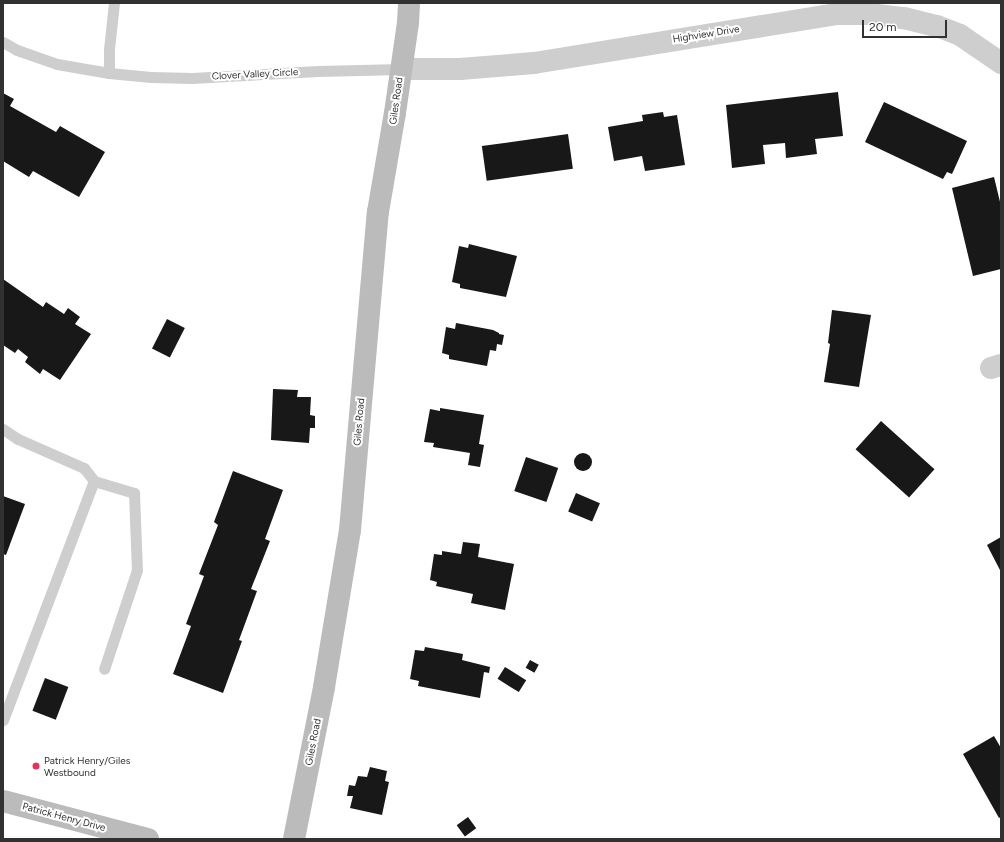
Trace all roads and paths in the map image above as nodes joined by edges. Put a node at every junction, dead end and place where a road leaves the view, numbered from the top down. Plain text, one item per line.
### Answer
1 (114, 3) edge
2 (408, 3) edge
3 (3, 42) edge
4 (1001, 63) edge
5 (401, 69) junction
6 (109, 73) junction
7 (3, 429) edge
8 (94, 481) junction
9 (104, 669) dead end
10 (3, 720) edge
11 (3, 801) edge
12 (148, 839) edge
13 (294, 839) edge

1 - 6 lane
2 - 5 street, Giles Road
3 - 6 lane, Clover Valley Circle
4 - 5 street, Highview Drive
5 - 6 lane, Clover Valley Circle
5 - 13 street, Giles Road
7 - 8 lane
8 - 9 lane
8 - 10 lane
11 - 12 street, Patrick Henry Drive

